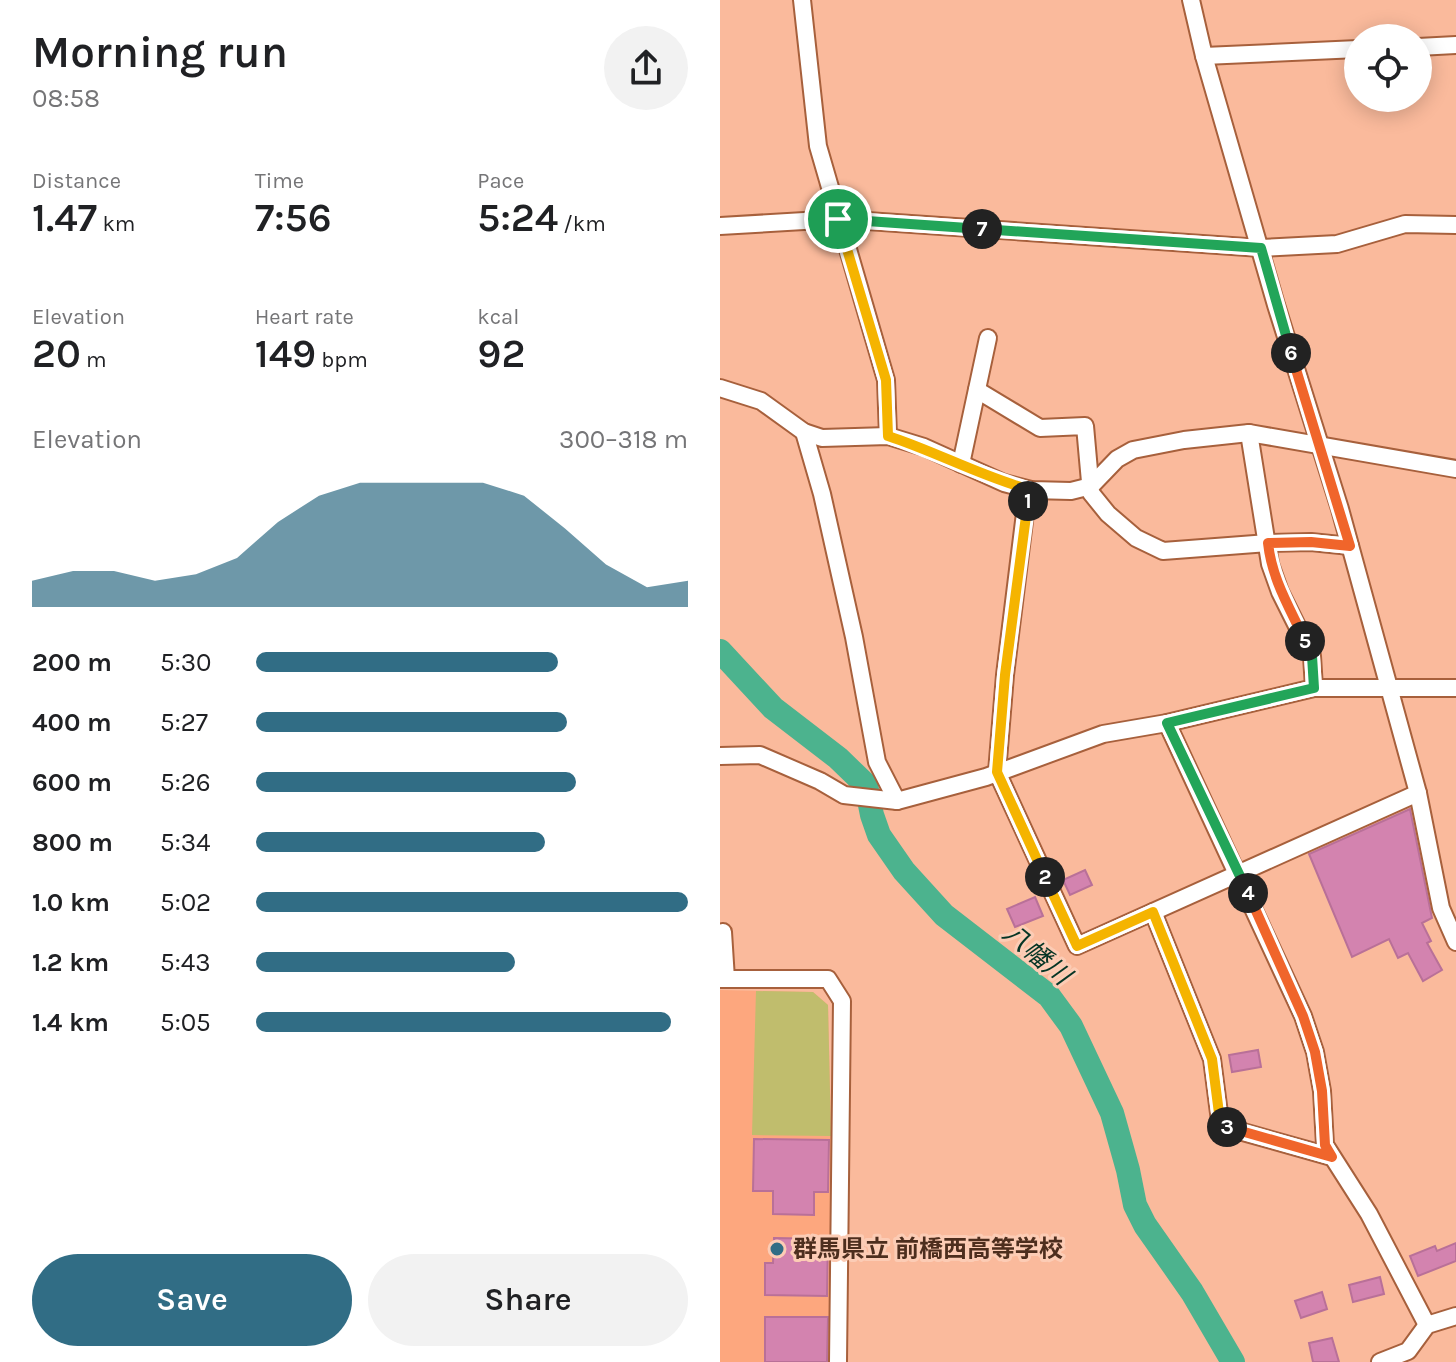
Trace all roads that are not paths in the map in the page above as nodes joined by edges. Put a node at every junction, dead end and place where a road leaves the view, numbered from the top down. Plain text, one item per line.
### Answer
1 (802, 0) edge
2 (1191, 0) edge
3 (1456, 45) edge
4 (1432, 46) edge
5 (1344, 50) edge
6 (1204, 56) junction
7 (838, 219) junction
8 (1456, 225) edge
9 (720, 226) edge
10 (1261, 248) junction
11 (988, 338) dead end
12 (720, 388) edge
13 (977, 390) junction
14 (804, 432) junction
15 (1249, 433) junction
16 (888, 436) junction
17 (1320, 445) junction
18 (961, 464) junction
19 (1456, 469) edge
20 (1091, 486) junction
21 (1031, 490) junction
22 (1268, 543) junction
23 (1350, 546) junction
24 (1314, 688) junction
25 (1390, 688) junction
26 (1456, 688) edge
27 (1167, 723) junction
28 (720, 756) edge
29 (997, 772) junction
30 (1418, 793) junction
31 (897, 801) junction
32 (1238, 872) junction
33 (1448, 908) edge
34 (1153, 912) junction
35 (723, 932) dead end
36 (1456, 942) edge
37 (723, 979) edge
38 (1332, 1157) junction
39 (1456, 1316) edge
40 (1427, 1325) junction
41 (838, 1362) edge
42 (1380, 1362) edge

1 - 7 street
2 - 6 street
3 - 4 street
5 - 6 street
6 - 10 street
7 - 9 street
7 - 10 street
7 - 16 street
8 - 10 street
10 - 17 street
11 - 13 street
12 - 14 street
13 - 18 street
13 - 20 street
14 - 16 street
14 - 31 street
15 - 17 street
15 - 20 street
15 - 22 street
16 - 18 street
17 - 19 street
17 - 23 street
18 - 21 street
20 - 21 street
20 - 22 street
21 - 29 street
22 - 23 street
22 - 24 street
23 - 25 street
24 - 25 street
24 - 27 street
25 - 26 street
25 - 30 street
27 - 29 street
27 - 32 street
28 - 31 street
29 - 31 street
29 - 34 street
30 - 32 street
30 - 33 street
32 - 34 street
32 - 38 street
33 - 36 street
34 - 38 street
35 - 37 street
37 - 41 street
38 - 40 street
39 - 40 street
40 - 42 street

